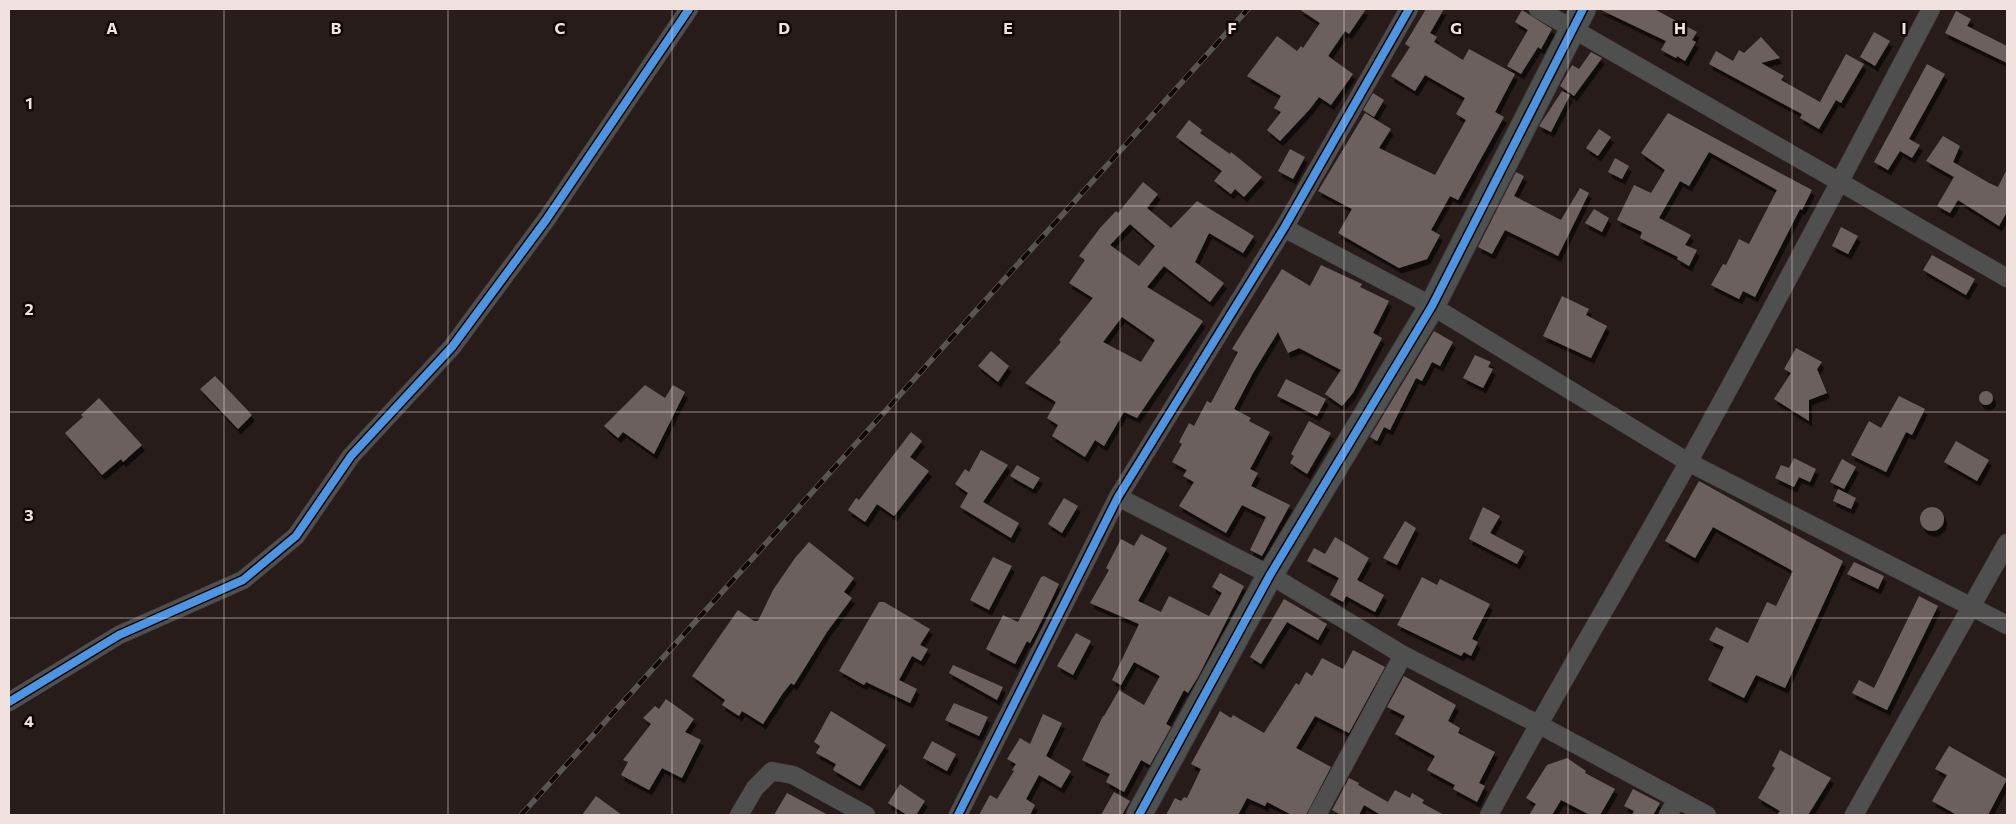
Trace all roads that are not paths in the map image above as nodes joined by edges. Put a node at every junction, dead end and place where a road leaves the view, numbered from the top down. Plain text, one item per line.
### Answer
1 (689, 9) edge
2 (1409, 9) edge
3 (1538, 9) edge
4 (1931, 9) edge
5 (1578, 19) edge
6 (1840, 181) junction
7 (1284, 228) junction
8 (2007, 278) edge
9 (1432, 306) junction
10 (1688, 462) junction
11 (1118, 497) junction
12 (2007, 543) edge
13 (1270, 575) junction
14 (1971, 607) junction
15 (2007, 626) edge
16 (1403, 655) junction
17 (9, 702) edge
18 (1538, 724) junction
19 (1678, 799) junction
20 (739, 815) edge
21 (866, 815) edge
22 (958, 815) edge
23 (1139, 815) edge
24 (1317, 815) edge
25 (1489, 815) edge
26 (1668, 815) edge
27 (1707, 815) edge
28 (1854, 815) edge

1 - 17 street
2 - 7 street
3 - 5 street
4 - 6 street
5 - 6 street
5 - 9 street
6 - 8 street
6 - 10 street
7 - 9 street
7 - 11 street
9 - 10 street
9 - 13 street
10 - 14 street
10 - 18 street
11 - 13 street
11 - 22 street
12 - 14 street
13 - 16 street
13 - 23 street
14 - 15 street
14 - 28 street
16 - 18 street
16 - 24 street
18 - 19 street
18 - 25 street
19 - 26 street
19 - 27 street
20 - 21 street

